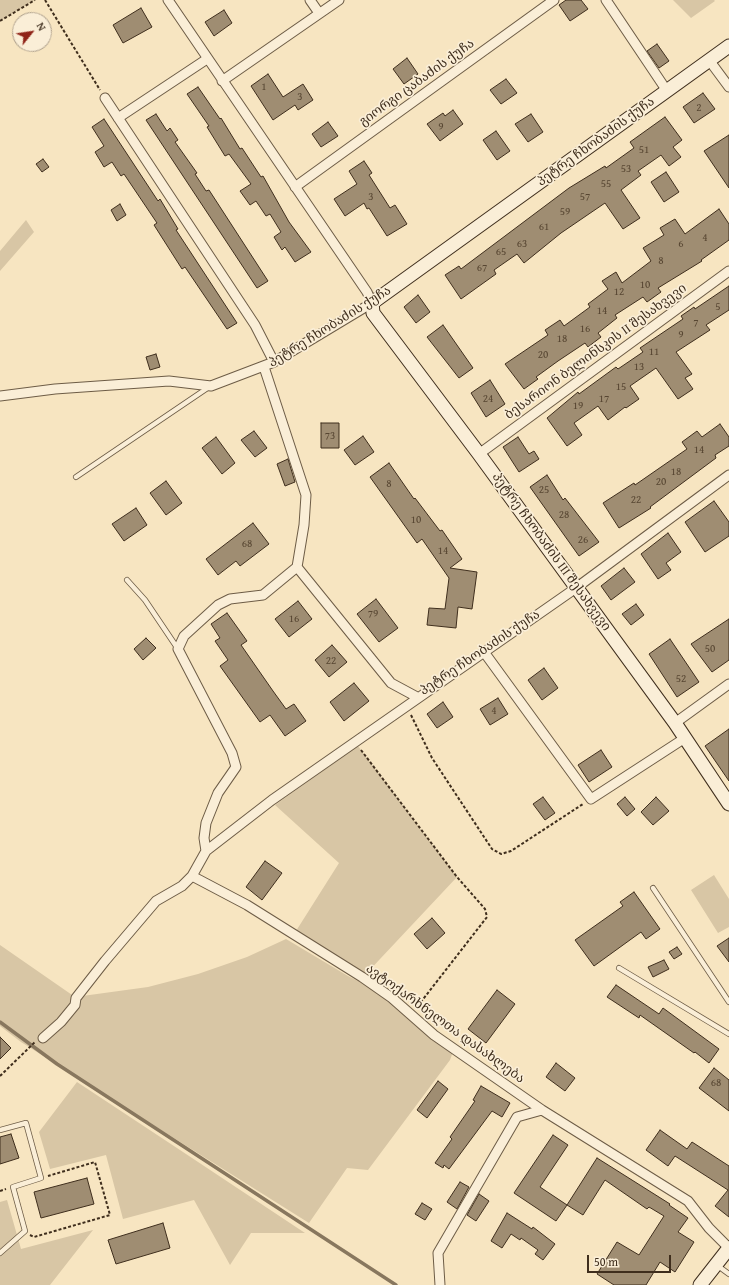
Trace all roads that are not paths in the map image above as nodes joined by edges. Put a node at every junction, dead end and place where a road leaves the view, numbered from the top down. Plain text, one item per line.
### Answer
1 (168, 0) edge
2 (310, 0) edge
3 (338, 0) edge
4 (554, 0) edge
5 (606, 0) edge
6 (319, 13) junction
7 (729, 46) edge
8 (207, 59) junction
9 (709, 60) junction
10 (222, 81) junction
11 (729, 88) edge
12 (667, 91) junction
13 (105, 98) road end
14 (118, 118) junction
15 (295, 187) junction
16 (729, 271) edge
17 (372, 303) junction
18 (274, 362) junction
19 (264, 367) junction
20 (211, 386) junction
21 (0, 396) edge
22 (479, 454) junction
23 (729, 475) edge
24 (76, 477) dead end
25 (297, 567) junction
26 (126, 580) dead end
27 (576, 588) junction
28 (178, 649) junction
29 (484, 652) junction
30 (729, 684) edge
31 (418, 697) junction
32 (676, 723) junction
33 (685, 738) junction
34 (729, 804) edge
35 (206, 851) junction
36 (192, 876) junction
37 (653, 888) dead end
38 (619, 968) dead end
39 (729, 1002) edge
40 (729, 1034) edge
41 (43, 1038) dead end
42 (542, 1110) junction
43 (0, 1130) edge
44 (729, 1248) edge
45 (0, 1253) edge
46 (716, 1265) junction
47 (729, 1274) edge
48 (440, 1285) edge
49 (700, 1285) edge

1 - 8 street
2 - 6 street
3 - 6 street
4 - 15 street, გიორგი ცაბაძის ქუჩა
5 - 12 street
6 - 10 street
7 - 9 street, პეტრე ჩხობაძის ქუჩა
8 - 10 street
8 - 14 street
9 - 11 street
9 - 12 street, პეტრე ჩხობაძის ქუჩა
10 - 15 street
12 - 17 street, პეტრე ჩხობაძის ქუჩა
13 - 14 street
14 - 18 street
15 - 17 street
16 - 22 street, ბესარიონ ბელინსკის II შესახვევი
17 - 18 street, პეტრე ჩხობაძის ქუჩა
17 - 22 street, პეტრე ჩხობაძის III შესახვევი
18 - 19 street, პეტრე ჩხობაძის ქუჩა
19 - 20 street
19 - 25 street, პეტრე ჩხობაძის ქუჩა
20 - 21 street
20 - 24 lane
22 - 27 street, პეტრე ჩხობაძის III შესახვევი
23 - 27 street, პეტრე ჩხობაძის ქუჩა
25 - 28 street
25 - 31 street, პეტრე ჩხობაძის ქუჩა
26 - 28 lane
27 - 29 street, პეტრე ჩხობაძის ქუჩა
27 - 32 street, პეტრე ჩხობაძის III შესახვევი
28 - 35 street
29 - 31 street, პეტრე ჩხობაძის ქუჩა
29 - 33 street
30 - 32 street
31 - 35 street
32 - 33 street, პეტრე ჩხობაძის III შესახვევი
33 - 34 street, პეტრე ჩხობაძის III შესახვევი
35 - 36 street
36 - 41 street
36 - 42 street, ავტოქარხნელთა დასახლება
37 - 39 lane
38 - 40 lane
42 - 44 street, ავტოქარხნელთა დასახლება
42 - 48 street
43 - 45 lane
44 - 46 street
46 - 47 lane
46 - 49 street

